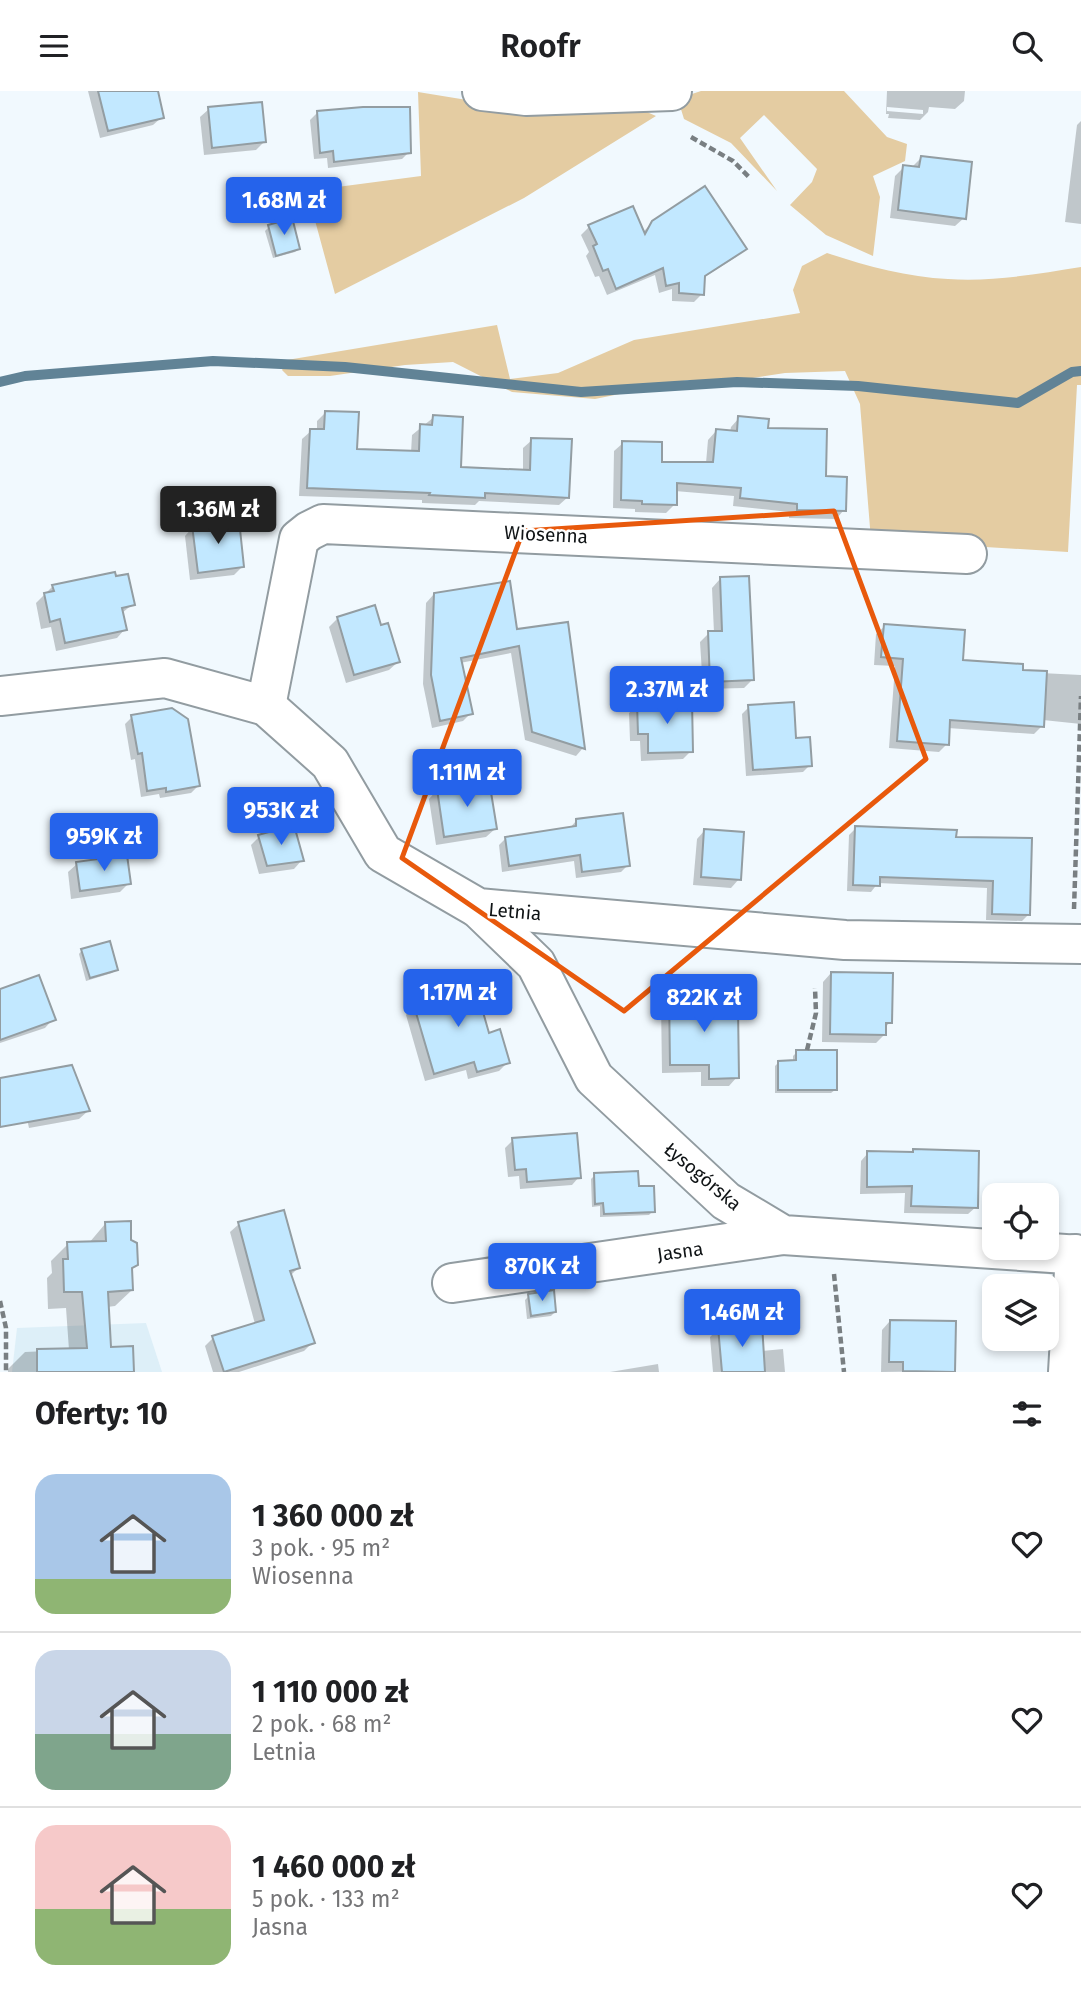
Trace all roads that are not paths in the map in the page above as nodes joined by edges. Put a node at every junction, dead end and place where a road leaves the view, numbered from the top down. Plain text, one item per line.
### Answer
1 (482, 91) edge
2 (672, 91) edge
3 (967, 554) dead end
4 (0, 696) edge
5 (266, 706) junction
6 (478, 908) junction
7 (1077, 931) edge
8 (783, 1235) junction
9 (1078, 1255) edge
10 (453, 1283) dead end
11 (1068, 1372) edge

1 - 2 street
3 - 5 street, Wiosenna
4 - 5 street, Letnia
5 - 6 street, Letnia
6 - 7 street, Letnia
6 - 8 street, Łysogórska
8 - 9 street, Łysogórska
8 - 10 street, Jasna
9 - 11 street

